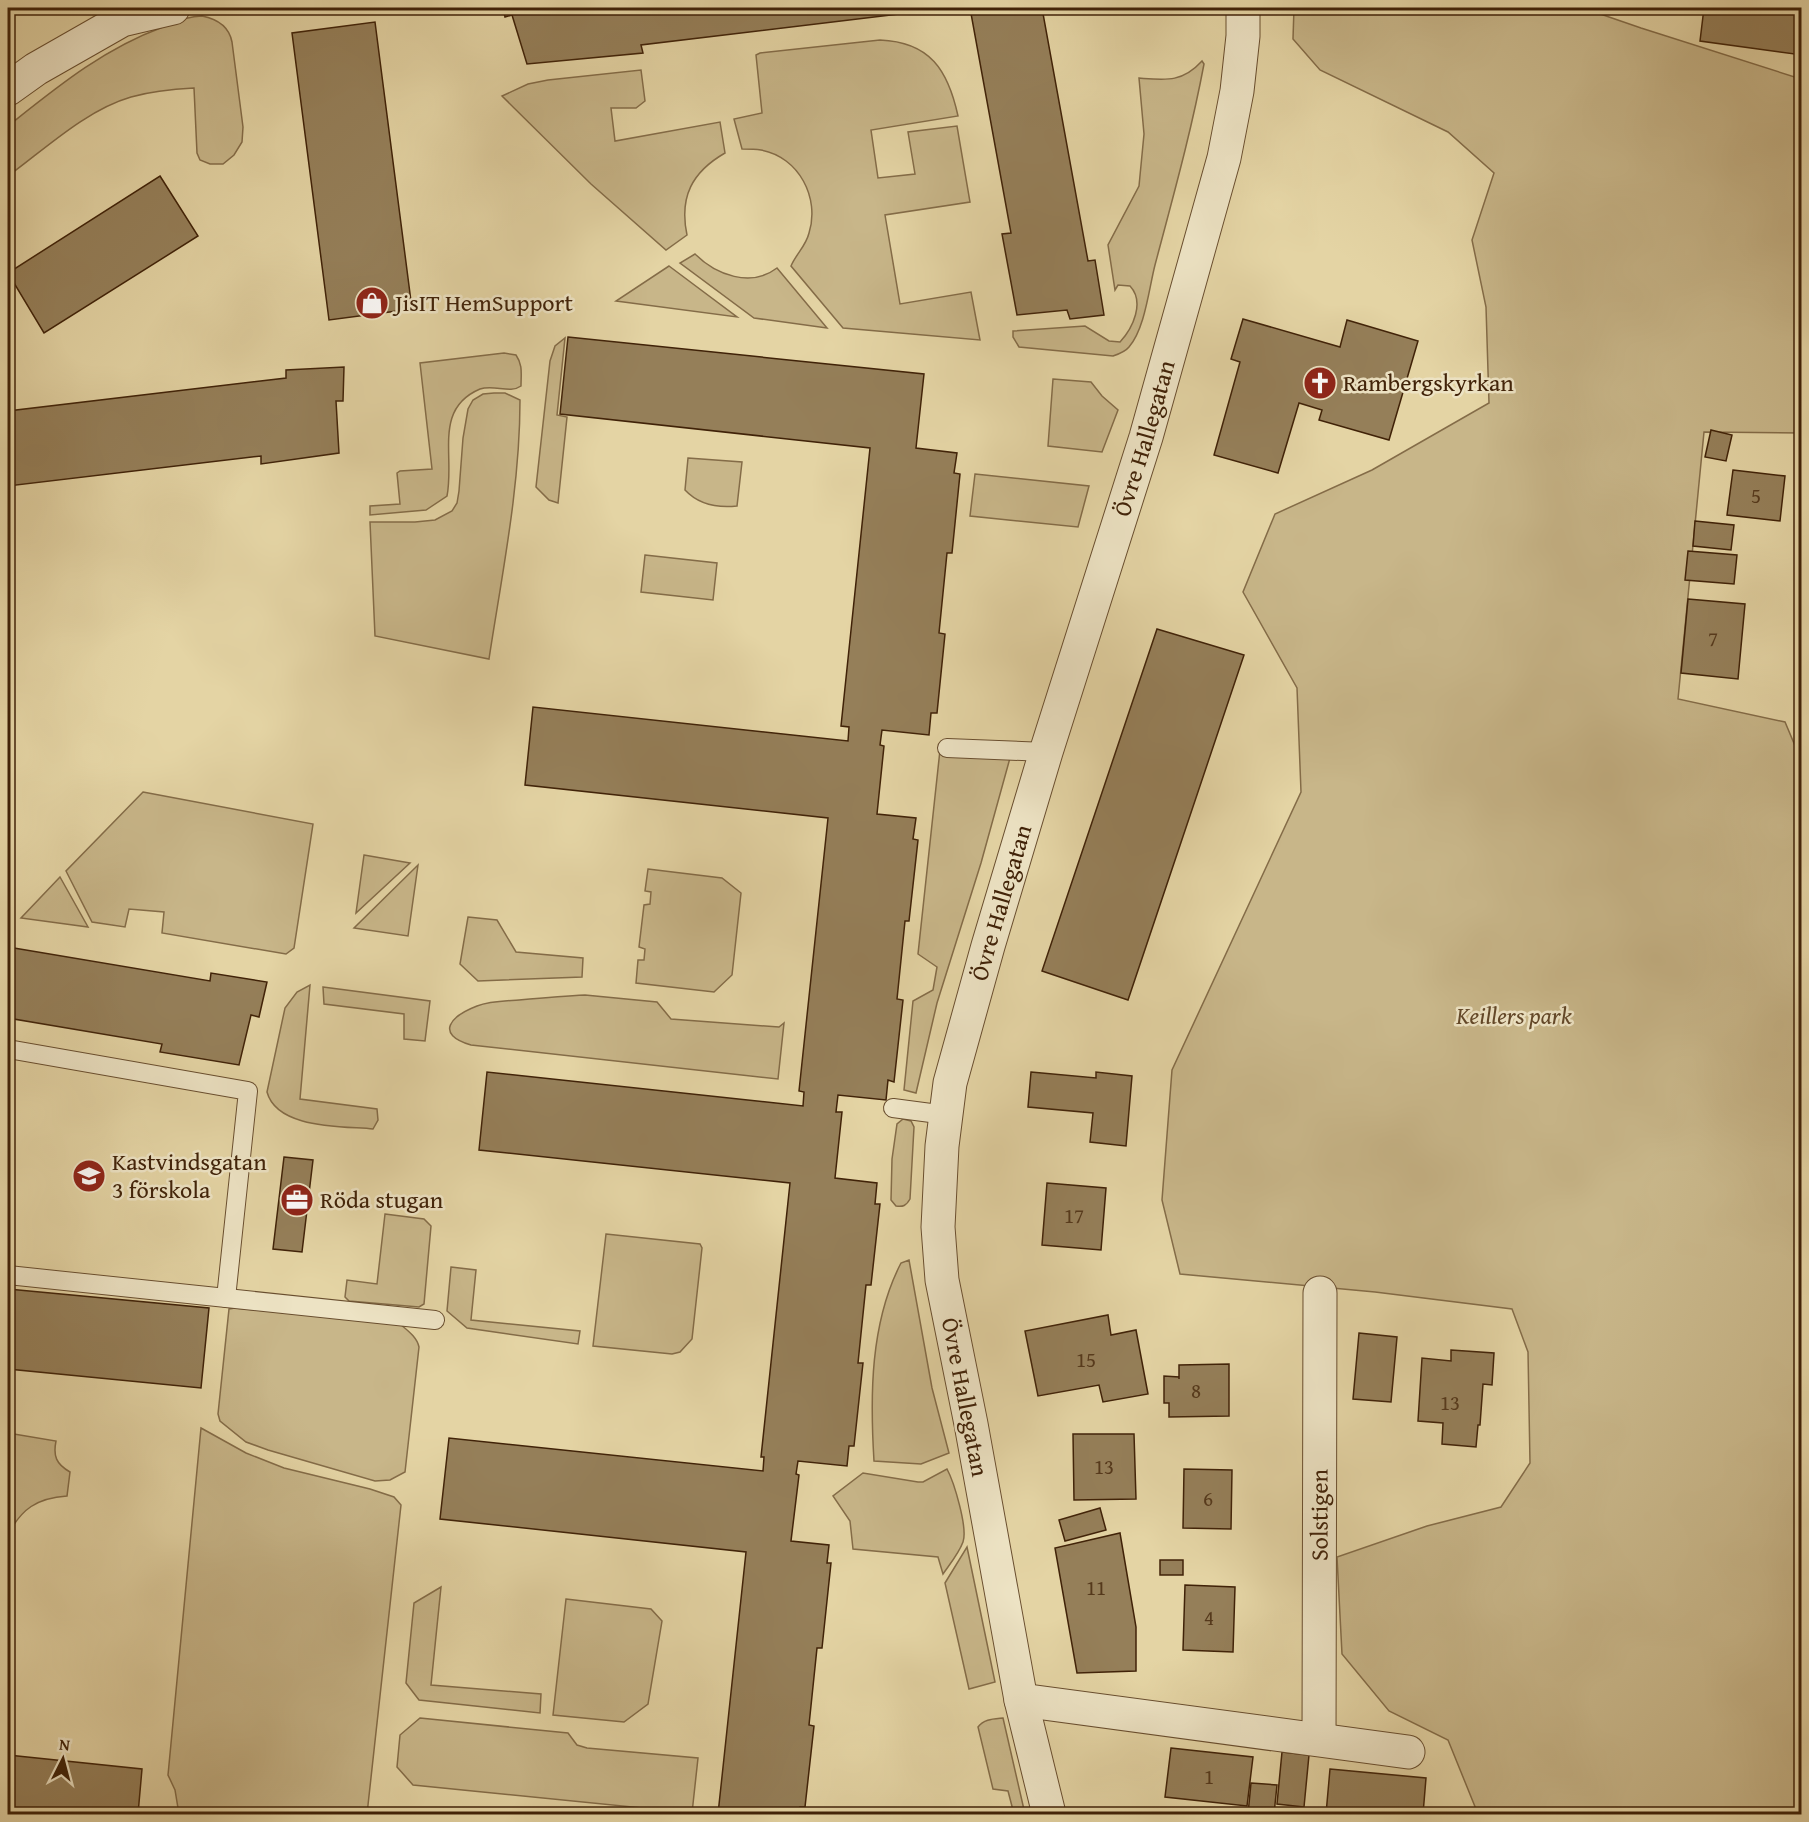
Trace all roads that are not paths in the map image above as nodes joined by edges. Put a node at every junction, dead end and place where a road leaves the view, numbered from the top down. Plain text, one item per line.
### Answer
1 (173, 8) edge
2 (1243, 8) edge
3 (8, 89) edge
4 (946, 748) dead end
5 (1046, 752) junction
6 (8, 1049) edge
7 (893, 1108) dead end
8 (946, 1114) junction
9 (8, 1275) edge
10 (1320, 1293) dead end
11 (226, 1298) junction
12 (435, 1320) dead end
13 (1021, 1700) junction
14 (1320, 1739) junction
15 (1408, 1752) dead end
16 (1049, 1815) edge

1 - 3 street
2 - 5 street, Övre Hallegatan
4 - 5 lane
5 - 8 street, Övre Hallegatan
6 - 11 lane
7 - 8 lane
8 - 13 street, Övre Hallegatan
9 - 11 lane
10 - 14 street, Solstigen
11 - 12 lane
13 - 14 street
13 - 16 street, Övre Hallegatan
14 - 15 street

